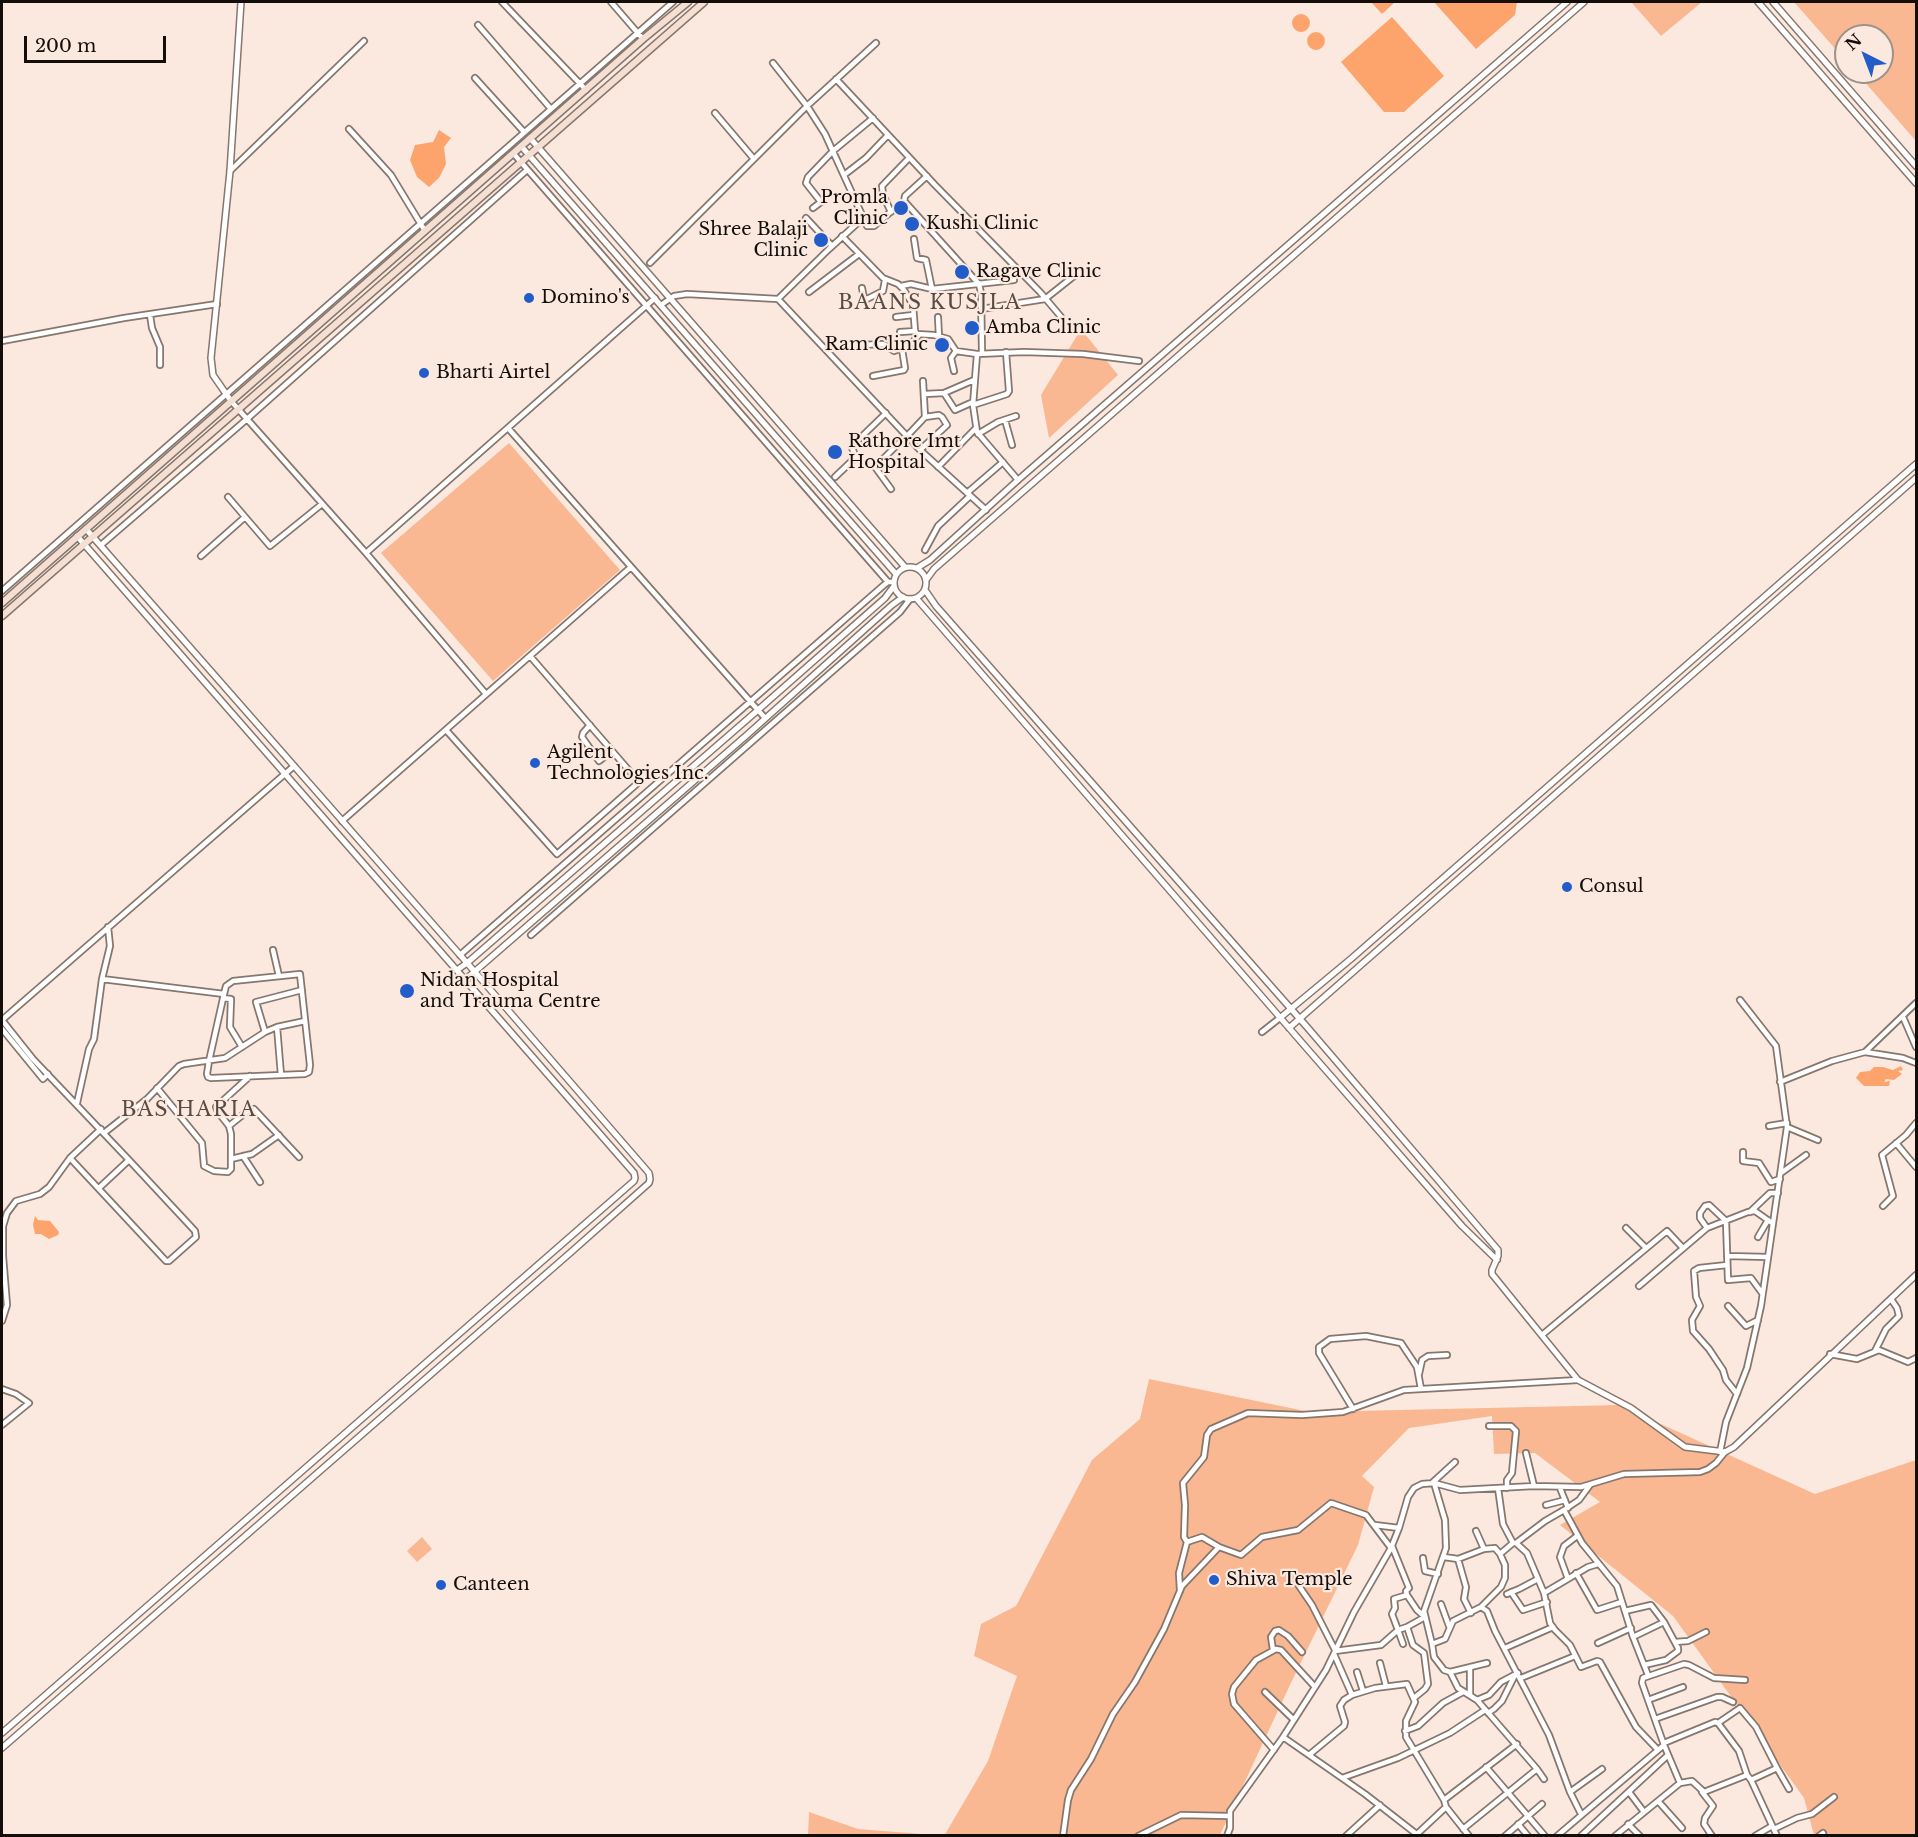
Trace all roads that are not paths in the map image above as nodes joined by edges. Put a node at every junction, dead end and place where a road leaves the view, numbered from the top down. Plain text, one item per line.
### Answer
1 (241, 2) edge
2 (502, 2) edge
3 (611, 2) edge
4 (674, 2) edge
5 (688, 2) edge
6 (704, 2) edge
7 (1567, 2) edge
8 (1584, 2) edge
9 (1758, 2) edge
10 (1773, 2) edge
11 (478, 25) dead end
12 (638, 33) junction
13 (643, 39) junction
14 (364, 41) dead end
15 (876, 43) dead end
16 (773, 63) dead end
17 (475, 78) dead end
18 (836, 79) junction
19 (580, 83) junction
20 (586, 90) junction
21 (807, 106) junction
22 (551, 109) junction
23 (716, 113) dead end
24 (873, 118) junction
25 (349, 129) dead end
26 (524, 132) junction
27 (888, 135) junction
28 (530, 138) junction
29 (521, 146) junction
30 (537, 147) junction
31 (832, 151) junction
32 (513, 153) junction
33 (528, 154) junction
34 (909, 158) junction
35 (754, 159) junction
36 (520, 162) junction
37 (1917, 165) edge
38 (527, 170) junction
39 (230, 171) junction
40 (843, 175) junction
41 (927, 176) junction
42 (1917, 183) edge
43 (904, 202) junction
44 (813, 208) dead end
45 (891, 212) junction
46 (806, 218) dead end
47 (863, 218) junction
48 (420, 223) junction
49 (425, 231) junction
50 (842, 236) junction
51 (914, 239) dead end
52 (832, 246) junction
53 (859, 254) junction
54 (650, 263) dead end
55 (1079, 272) dead end
56 (885, 280) junction
57 (1014, 280) dead end
58 (979, 284) junction
59 (901, 286) junction
60 (862, 288) dead end
61 (932, 289) junction
62 (809, 292) dead end
63 (655, 298) junction
64 (669, 299) junction
65 (778, 299) junction
66 (1045, 299) junction
67 (216, 304) junction
68 (661, 305) junction
69 (647, 306) junction
70 (981, 309) junction
71 (150, 315) junction
72 (914, 315) junction
73 (896, 317) dead end
74 (938, 317) dead end
75 (1062, 318) dead end
76 (900, 332) dead end
77 (917, 333) junction
78 (939, 337) junction
79 (2, 341) edge
80 (861, 345) dead end
81 (902, 349) junction
82 (957, 351) junction
83 (1006, 352) junction
84 (980, 353) junction
85 (1139, 361) dead end
86 (160, 365) dead end
87 (954, 371) dead end
88 (873, 376) dead end
89 (975, 380) junction
90 (923, 381) dead end
91 (944, 393) junction
92 (225, 394) junction
93 (925, 394) junction
94 (231, 401) junction
95 (973, 403) junction
96 (238, 410) junction
97 (886, 413) junction
98 (1016, 416) dead end
99 (925, 417) junction
100 (247, 419) junction
101 (1005, 420) junction
102 (508, 428) junction
103 (976, 428) junction
104 (978, 434) junction
105 (907, 436) junction
106 (1012, 445) dead end
107 (920, 450) junction
108 (1040, 461) junction
109 (1003, 462) junction
110 (1917, 464) edge
111 (938, 467) junction
112 (1048, 469) junction
113 (835, 477) dead end
114 (1917, 478) edge
115 (1018, 480) junction
116 (891, 489) dead end
117 (968, 495) junction
118 (228, 496) dead end
119 (322, 504) junction
120 (986, 510) junction
121 (245, 517) junction
122 (86, 529) junction
123 (77, 536) junction
124 (93, 536) junction
125 (84, 544) junction
126 (101, 545) junction
127 (925, 550) dead end
128 (366, 553) junction
129 (201, 556) dead end
130 (631, 567) junction
131 (905, 567) junction
132 (917, 568) junction
133 (896, 574) junction
134 (926, 580) junction
135 (892, 583) junction
136 (925, 590) junction
137 (2, 591) edge
138 (903, 597) junction
139 (913, 598) junction
140 (2, 603) edge
141 (2, 616) edge
142 (530, 656) junction
143 (486, 694) junction
144 (751, 702) junction
145 (758, 710) junction
146 (765, 718) junction
147 (590, 725) junction
148 (446, 729) junction
149 (612, 751) junction
150 (294, 766) junction
151 (285, 774) junction
152 (342, 821) junction
153 (564, 894) junction
154 (570, 900) junction
155 (108, 927) junction
156 (525, 928) junction
157 (273, 950) dead end
158 (460, 955) junction
159 (1352, 958) junction
160 (467, 963) junction
161 (1360, 966) junction
162 (457, 970) junction
163 (475, 972) junction
164 (279, 976) junction
165 (102, 978) junction
166 (465, 980) junction
167 (302, 990) junction
168 (224, 996) junction
169 (1740, 1000) dead end
170 (1917, 1003) edge
171 (1290, 1009) junction
172 (1281, 1017) junction
173 (1903, 1017) junction
174 (1299, 1019) junction
175 (2, 1020) edge
176 (305, 1021) junction
177 (277, 1027) junction
178 (1289, 1028) junction
179 (2, 1029) edge
180 (265, 1032) junction
181 (1262, 1032) dead end
182 (242, 1047) junction
183 (1917, 1047) edge
184 (1865, 1052) junction
185 (209, 1061) junction
186 (1917, 1064) edge
187 (48, 1074) junction
188 (281, 1075) junction
189 (250, 1076) junction
190 (1780, 1082) junction
191 (157, 1088) junction
192 (76, 1103) junction
193 (1917, 1124) edge
194 (1787, 1125) junction
195 (229, 1126) junction
196 (1769, 1126) dead end
197 (102, 1131) junction
198 (279, 1135) junction
199 (1818, 1140) dead end
200 (1896, 1143) junction
201 (1743, 1152) dead end
202 (1806, 1155) dead end
203 (243, 1156) junction
204 (299, 1156) dead end
205 (70, 1158) junction
206 (231, 1159) junction
207 (129, 1160) junction
208 (1917, 1167) edge
209 (1780, 1176) junction
210 (635, 1178) junction
211 (260, 1182) dead end
212 (649, 1183) junction
213 (99, 1188) junction
214 (1778, 1193) junction
215 (1883, 1206) dead end
216 (1750, 1212) junction
217 (1726, 1221) junction
218 (1770, 1222) junction
219 (1626, 1228) dead end
220 (1707, 1228) junction
221 (1758, 1237) dead end
222 (1646, 1248) junction
223 (1683, 1248) junction
224 (1727, 1256) junction
225 (1768, 1257) junction
226 (1497, 1260) junction
227 (1727, 1265) junction
228 (1917, 1275) edge
229 (1639, 1286) dead end
230 (1762, 1294) junction
231 (1891, 1299) junction
232 (4, 1305) edge
233 (1728, 1306) dead end
234 (1758, 1320) junction
235 (2, 1322) edge
236 (1542, 1335) junction
237 (1875, 1351) junction
238 (1830, 1354) junction
239 (1447, 1355) dead end
240 (1916, 1359) edge
241 (1419, 1377) junction
242 (1578, 1380) junction
243 (2, 1389) edge
244 (1421, 1389) junction
245 (1737, 1394) junction
246 (1353, 1409) junction
247 (2, 1425) edge
248 (1489, 1426) dead end
249 (1723, 1452) junction
250 (1526, 1453) dead end
251 (1455, 1462) dead end
252 (1433, 1483) junction
253 (1590, 1485) junction
254 (1534, 1486) junction
255 (1498, 1488) junction
256 (1506, 1488) junction
257 (1560, 1488) junction
258 (1565, 1500) junction
259 (1546, 1505) dead end
260 (1566, 1509) junction
261 (1374, 1525) junction
262 (1400, 1528) junction
263 (1476, 1531) dead end
264 (1577, 1536) junction
265 (1187, 1542) junction
266 (1515, 1543) junction
267 (1219, 1547) junction
268 (1391, 1547) junction
269 (1484, 1549) junction
270 (1500, 1554) junction
271 (1444, 1557) junction
272 (1423, 1558) dead end
273 (1458, 1559) junction
274 (1598, 1564) junction
275 (1576, 1573) junction
276 (1438, 1574) junction
277 (1538, 1579) junction
278 (1568, 1579) junction
279 (1297, 1583) dead end
280 (1180, 1591) junction
281 (1544, 1593) junction
282 (1407, 1595) junction
283 (1547, 1602) junction
284 (1622, 1602) junction
285 (1442, 1604) dead end
286 (1481, 1607) junction
287 (1625, 1611) junction
288 (1471, 1613) junction
289 (1425, 1617) junction
290 (1664, 1622) junction
291 (1449, 1626) junction
292 (1407, 1627) junction
293 (1552, 1627) junction
294 (1630, 1628) junction
295 (1398, 1630) junction
296 (1706, 1632) dead end
297 (1633, 1638) junction
298 (1675, 1642) junction
299 (1598, 1643) dead end
300 (1403, 1644) dead end
301 (1432, 1647) junction
302 (1505, 1648) junction
303 (1273, 1650) junction
304 (1302, 1652) dead end
305 (1334, 1652) junction
306 (1424, 1653) junction
307 (1575, 1656) junction
308 (1434, 1657) junction
309 (1425, 1661) junction
310 (1487, 1663) dead end
311 (1380, 1664) dead end
312 (1644, 1665) junction
313 (1470, 1667) junction
314 (1358, 1672) dead end
315 (1450, 1672) junction
316 (1648, 1675) junction
317 (1518, 1676) junction
318 (1745, 1680) dead end
319 (1386, 1686) junction
320 (1315, 1687) junction
321 (1683, 1687) dead end
322 (1363, 1691) junction
323 (1265, 1692) dead end
324 (1463, 1692) junction
325 (1352, 1695) junction
326 (1470, 1695) junction
327 (1414, 1698) junction
328 (1477, 1700) junction
329 (1648, 1700) junction
330 (1733, 1702) dead end
331 (1486, 1712) junction
332 (1655, 1719) junction
333 (1294, 1720) junction
334 (1718, 1723) junction
335 (1405, 1731) junction
336 (2, 1733) edge
337 (1283, 1737) junction
338 (1517, 1744) junction
339 (1664, 1744) junction
340 (2, 1748) edge
341 (1274, 1750) junction
342 (1413, 1750) junction
343 (1658, 1750) junction
344 (1308, 1755) junction
345 (1667, 1756) junction
346 (1486, 1767) junction
347 (1602, 1768) dead end
348 (1777, 1768) junction
349 (1537, 1769) junction
350 (1746, 1775) junction
351 (1342, 1778) junction
352 (1544, 1779) dead end
353 (1751, 1780) junction
354 (1680, 1783) junction
355 (1789, 1789) dead end
356 (1570, 1792) junction
357 (1629, 1792) junction
358 (1702, 1792) junction
359 (1508, 1793) junction
360 (1833, 1797) dead end
361 (1444, 1800) junction
362 (1658, 1801) junction
363 (1542, 1804) dead end
364 (1380, 1805) junction
365 (1446, 1807) junction
366 (1644, 1812) junction
367 (1581, 1814) junction
368 (1229, 1816) junction
369 (1527, 1816) junction
370 (1518, 1824) junction
371 (1628, 1824) junction
372 (1682, 1828) dead end
373 (1773, 1828) junction
374 (1463, 1829) junction
375 (1563, 1830) junction
376 (1417, 1835) edge
377 (1064, 1836) edge
378 (1138, 1836) edge
379 (1227, 1836) edge
380 (1346, 1836) edge
381 (1469, 1836) edge
382 (1505, 1836) edge
383 (1528, 1836) edge
384 (1545, 1836) edge
385 (1557, 1836) edge
386 (1568, 1836) edge
387 (1581, 1836) edge
388 (1615, 1836) edge
389 (1640, 1836) edge
390 (1712, 1836) edge
391 (1755, 1836) edge
392 (1777, 1836) edge

1 - 39 street
2 - 19 street
3 - 12 street
4 - 12 street
5 - 13 main road
6 - 30 main road
7 - 108 street
8 - 112 street
9 - 42 street
10 - 37 street
11 - 22 street
12 - 13 street
12 - 19 street
13 - 20 main road
14 - 39 street
15 - 18 street
16 - 21 street
17 - 26 street
18 - 21 street
18 - 24 street
19 - 20 street
19 - 22 street
20 - 28 main road
21 - 31 street
21 - 35 street
22 - 26 street
23 - 35 street
24 - 27 street
24 - 31 street
25 - 48 street
26 - 28 street
26 - 48 street
27 - 34 street
27 - 40 street
28 - 29 main road
28 - 30 street
29 - 32 main road
29 - 33 street
30 - 33 main road
30 - 64 street
31 - 40 street
31 - 44 street
32 - 36 street
32 - 49 main road
33 - 36 main road
33 - 63 street
34 - 41 street
34 - 45 street
35 - 54 street
36 - 38 street
36 - 96 main road
38 - 69 street
38 - 100 street
39 - 67 street
40 - 47 street
41 - 43 street
41 - 66 street
43 - 45 street
43 - 58 street
45 - 47 street
46 - 52 street
47 - 50 street
48 - 49 street
48 - 92 street
49 - 94 main road
50 - 52 street
50 - 53 street
51 - 61 street
52 - 65 street
53 - 56 street
53 - 62 street
55 - 66 street
56 - 59 street
56 - 60 street
57 - 58 street
58 - 61 street
58 - 70 street
59 - 61 street
59 - 72 street
63 - 68 street
63 - 69 street
64 - 65 street
64 - 68 street
64 - 131 street
65 - 97 street
66 - 70 street
66 - 75 street
67 - 71 street
67 - 92 street
68 - 133 street
69 - 102 street
69 - 135 street
70 - 84 street
71 - 79 street
71 - 86 street
72 - 73 street
72 - 77 street
74 - 78 street
76 - 77 street
77 - 78 street
77 - 81 street
78 - 82 street
80 - 81 street
81 - 88 street
82 - 84 street
82 - 87 street
83 - 84 street
83 - 85 street
83 - 95 street
84 - 89 street
89 - 91 street
89 - 95 street
90 - 93 street
91 - 93 street
91 - 95 street
92 - 94 street
92 - 137 street
93 - 99 street
94 - 96 street
94 - 122 main road
95 - 103 street
96 - 100 street
96 - 124 main road
97 - 105 street
97 - 113 street
98 - 101 street
99 - 105 street
99 - 107 street
100 - 119 street
100 - 126 street
101 - 104 street
101 - 106 street
102 - 128 street
102 - 130 street
103 - 104 street
103 - 111 street
104 - 109 street
105 - 107 street
105 - 116 street
107 - 111 street
108 - 112 street
108 - 115 street
109 - 115 street
109 - 117 street
110 - 159 street
111 - 117 street
112 - 134 street
114 - 161 street
115 - 120 street
117 - 120 street
117 - 127 street
118 - 121 street
119 - 121 street
119 - 128 street
120 - 132 street
121 - 129 street
122 - 123 main road
122 - 124 street
123 - 125 street
123 - 140 main road
124 - 125 main road
124 - 126 street
125 - 141 main road
125 - 151 street
126 - 150 street
128 - 143 street
130 - 142 street
130 - 144 street
131 - 132 street
131 - 133 street
132 - 134 street
133 - 135 street
134 - 136 street
135 - 138 street
135 - 144 street
135 - 145 street
136 - 139 street
136 - 171 street
138 - 139 street
138 - 146 street
139 - 154 street
139 - 172 street
142 - 143 street
142 - 147 street
143 - 148 street
144 - 145 street
144 - 158 street
145 - 146 street
145 - 160 street
146 - 153 street
147 - 149 street
147 - 149 street
148 - 149 street
148 - 152 street
150 - 151 street
150 - 152 street
151 - 155 street
151 - 162 street
152 - 158 street
153 - 154 street
153 - 156 street
154 - 156 street
155 - 165 street
155 - 175 street
156 - 163 street
157 - 164 street
158 - 160 street
159 - 161 street
159 - 171 street
160 - 162 street
160 - 163 street
161 - 174 street
162 - 166 street
163 - 166 street
163 - 212 street
164 - 167 street
164 - 168 street
165 - 168 street
165 - 192 street
166 - 210 street
167 - 176 street
167 - 180 street
168 - 182 street
168 - 185 street
169 - 190 street
170 - 173 street
171 - 172 street
171 - 174 street
172 - 178 street
172 - 181 street
173 - 183 street
173 - 184 street
174 - 178 street
174 - 226 street
175 - 187 street
176 - 177 street
176 - 188 street
177 - 180 street
177 - 188 street
178 - 226 street
179 - 187 street
180 - 182 street
182 - 185 street
184 - 186 street
184 - 190 street
185 - 189 street
185 - 191 street
187 - 192 street
188 - 189 street
189 - 195 street
190 - 194 street
191 - 197 street
191 - 206 street
192 - 197 street
193 - 200 street
194 - 196 street
194 - 199 street
194 - 209 street
195 - 198 street
195 - 206 street
197 - 205 street
197 - 207 street
198 - 203 street
198 - 204 street
200 - 208 street
200 - 215 street
201 - 209 street
202 - 209 street
203 - 206 street
203 - 211 street
205 - 213 street
205 - 232 street
207 - 213 street
207 - 213 street
209 - 214 street
210 - 212 street
210 - 336 street
212 - 340 street
214 - 216 street
214 - 218 street
216 - 217 street
216 - 218 street
217 - 220 street
217 - 220 street
217 - 224 street
218 - 221 street
218 - 225 street
219 - 222 street
220 - 223 street
222 - 223 street
222 - 236 street
223 - 229 street
224 - 225 street
224 - 227 street
225 - 230 street
226 - 236 street
227 - 230 street
227 - 245 street
228 - 231 street
230 - 234 street
231 - 237 street
231 - 238 street
232 - 235 street
233 - 234 street
234 - 245 street
236 - 242 street
237 - 238 street
237 - 240 street
238 - 249 street
239 - 241 street
241 - 244 street
241 - 246 street
242 - 244 street
242 - 249 street
243 - 247 street
244 - 246 street
245 - 249 street
246 - 265 street
248 - 256 street
249 - 253 street
250 - 254 street
251 - 252 street
252 - 255 street
252 - 262 street
252 - 271 street
253 - 257 street
253 - 260 street
254 - 256 street
254 - 257 street
255 - 256 street
255 - 266 street
257 - 258 street
258 - 259 street
258 - 260 street
260 - 264 street
260 - 266 street
261 - 262 street
261 - 267 street
261 - 268 street
262 - 268 street
263 - 269 street
264 - 274 street
264 - 278 street
265 - 267 street
265 - 280 street
266 - 270 street
266 - 277 street
267 - 280 street
268 - 282 street
268 - 305 street
269 - 270 street
269 - 273 street
270 - 286 street
271 - 273 street
271 - 276 street
272 - 276 street
273 - 288 street
274 - 275 street
274 - 284 street
275 - 278 street
275 - 284 street
276 - 289 street
277 - 281 street
277 - 283 street
278 - 281 street
279 - 305 street
280 - 377 street
281 - 283 street
282 - 289 street
282 - 295 street
283 - 293 street
284 - 287 street
285 - 291 street
286 - 288 street
286 - 302 street
287 - 290 street
287 - 294 street
288 - 291 street
289 - 292 street
289 - 301 street
290 - 297 street
290 - 298 street
291 - 301 street
292 - 295 street
292 - 306 street
293 - 302 street
293 - 307 street
294 - 297 street
294 - 299 street
295 - 300 street
295 - 305 street
296 - 298 street
297 - 312 street
298 - 312 street
301 - 306 street
301 - 308 street
302 - 317 street
303 - 304 street
303 - 320 street
303 - 341 street
305 - 320 street
305 - 325 street
306 - 309 street
307 - 317 street
307 - 343 street
308 - 309 street
308 - 315 street
309 - 327 street
310 - 313 street
311 - 319 street
312 - 316 street
313 - 315 street
313 - 326 street
314 - 322 street
315 - 324 street
316 - 318 street
316 - 329 street
317 - 328 street
317 - 331 street
317 - 356 street
319 - 322 street
319 - 327 street
320 - 333 street
321 - 329 street
322 - 325 street
323 - 333 street
324 - 326 street
324 - 335 street
325 - 344 street
326 - 328 street
327 - 335 street
328 - 331 street
329 - 332 street
330 - 332 street
331 - 338 street
331 - 342 street
332 - 339 street
333 - 337 street
334 - 339 street
334 - 348 street
334 - 350 street
335 - 342 street
337 - 341 street
337 - 344 street
338 - 346 street
338 - 349 street
339 - 343 street
339 - 345 street
341 - 368 street
342 - 351 street
342 - 361 street
343 - 367 street
344 - 351 street
345 - 354 street
345 - 357 street
346 - 359 street
346 - 361 street
347 - 356 street
348 - 353 street
348 - 355 street
349 - 352 street
349 - 359 street
350 - 353 street
350 - 358 street
351 - 364 street
353 - 373 street
354 - 358 street
354 - 362 street
356 - 367 street
357 - 366 street
357 - 387 street
358 - 390 street
359 - 369 street
359 - 374 street
360 - 373 street
361 - 365 street
362 - 366 street
362 - 372 street
363 - 369 street
364 - 376 street
364 - 380 street
365 - 374 street
365 - 376 street
366 - 371 street
367 - 375 street
368 - 378 street
368 - 379 street
369 - 370 street
369 - 384 street
370 - 382 street
370 - 383 street
371 - 388 street
371 - 389 street
373 - 391 street
373 - 392 street
374 - 381 street
375 - 385 street
375 - 386 street

